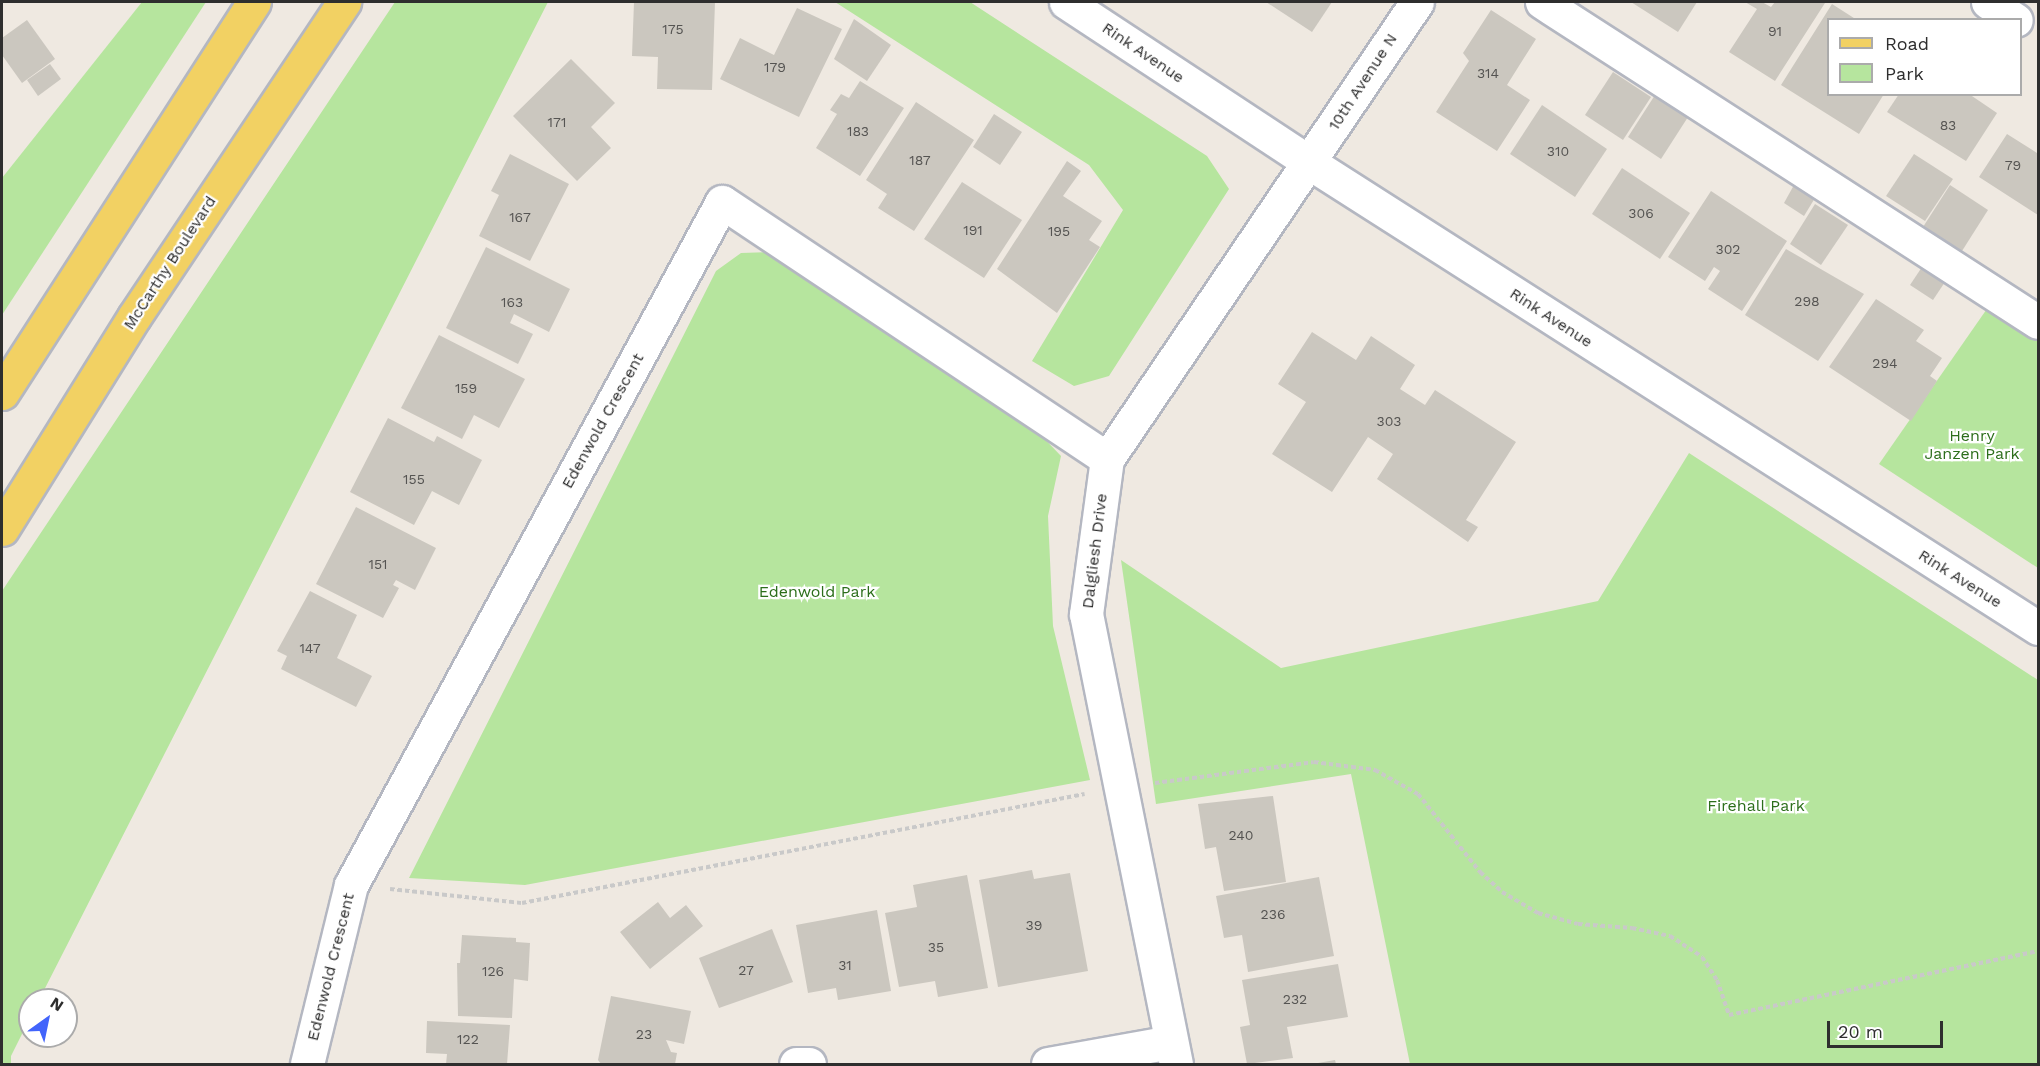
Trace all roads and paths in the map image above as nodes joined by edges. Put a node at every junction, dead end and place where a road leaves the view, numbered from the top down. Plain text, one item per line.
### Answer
1 (254, 2) edge
2 (344, 2) edge
3 (1066, 2) edge
4 (1417, 2) edge
5 (1542, 2) edge
6 (1988, 2) edge
7 (2013, 18) edge
8 (2022, 23) edge
9 (2038, 34) edge
10 (1310, 163) junction
11 (2038, 322) edge
12 (2, 393) edge
13 (1107, 459) junction
14 (2, 528) edge
15 (2038, 628) edge
16 (1120, 788) junction
17 (351, 885) junction
18 (2038, 951) edge
19 (1173, 1054) edge
20 (308, 1065) edge
21 (796, 1065) edge
22 (809, 1065) edge
23 (1048, 1065) edge

1 - 12 main road
2 - 14 main road, McCarthy Boulevard
3 - 10 street, Rink Avenue
4 - 10 street, 10th Avenue N
5 - 11 street
6 - 7 street
8 - 9 street
10 - 13 street, Dalgliesh Drive
10 - 15 street, Rink Avenue
13 - 16 street, Dalgliesh Drive
13 - 17 street, Edenwold Crescent
16 - 17 path
16 - 18 path
16 - 19 street, Dalgliesh Drive
17 - 20 street, Edenwold Crescent
19 - 23 street
21 - 22 street

